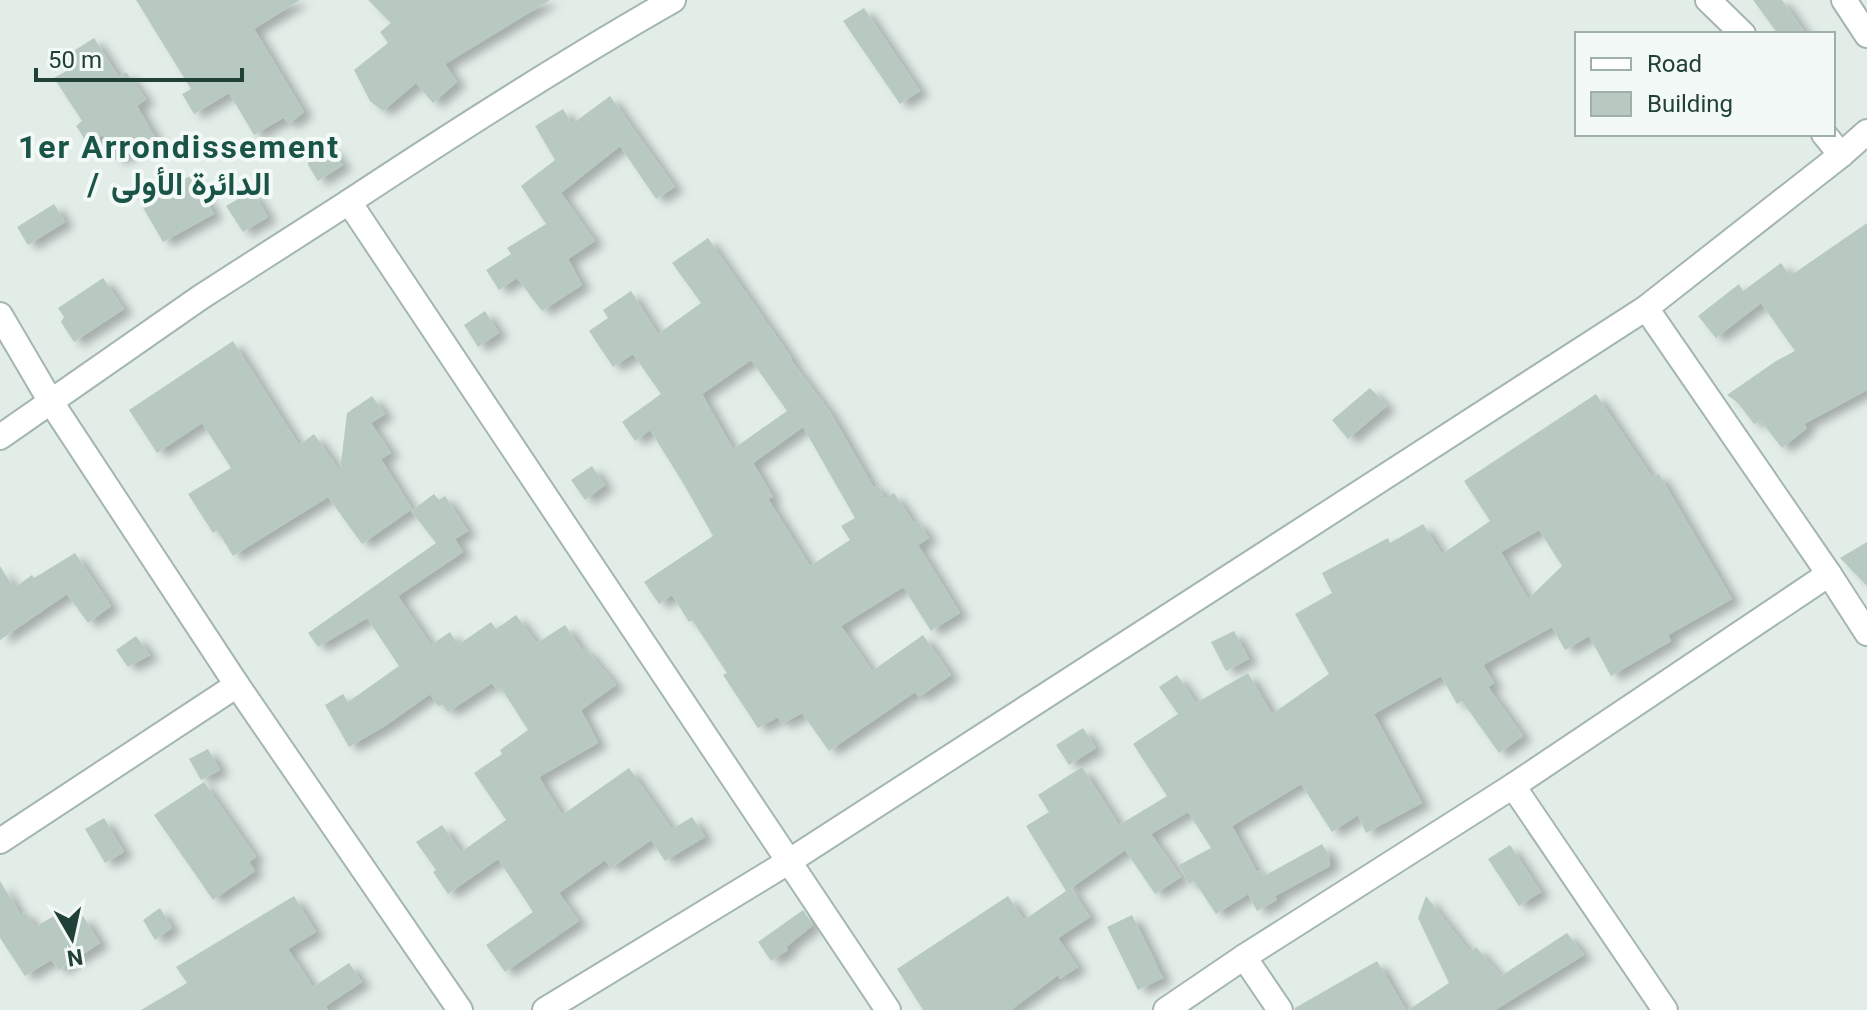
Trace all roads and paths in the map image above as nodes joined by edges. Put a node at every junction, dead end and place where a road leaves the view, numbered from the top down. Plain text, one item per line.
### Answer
1 (673, 0) edge
2 (1708, 0) edge
3 (1844, 0) edge
4 (1741, 32) edge
5 (1867, 35) edge
6 (1867, 132) edge
7 (1826, 136) edge
8 (1841, 155) junction
9 (349, 202) junction
10 (1646, 308) junction
11 (0, 315) edge
12 (51, 402) junction
13 (0, 437) edge
14 (1829, 574) junction
15 (1867, 633) edge
16 (237, 685) junction
17 (1513, 786) junction
18 (0, 841) edge
19 (788, 862) junction
20 (1244, 957) junction
21 (460, 1010) edge
22 (545, 1010) edge
23 (888, 1010) edge
24 (1166, 1010) edge
25 (1280, 1010) edge
26 (1665, 1010) edge

1 - 9 street
2 - 4 street
3 - 5 street
6 - 8 street
7 - 8 street
8 - 10 street
9 - 12 street
9 - 19 street
10 - 14 street
10 - 19 street
11 - 12 street
12 - 13 street
12 - 16 street
14 - 15 street
14 - 17 street
16 - 18 street
16 - 21 street
17 - 20 street
17 - 26 street
19 - 22 street
19 - 23 street
20 - 24 street
20 - 25 street

